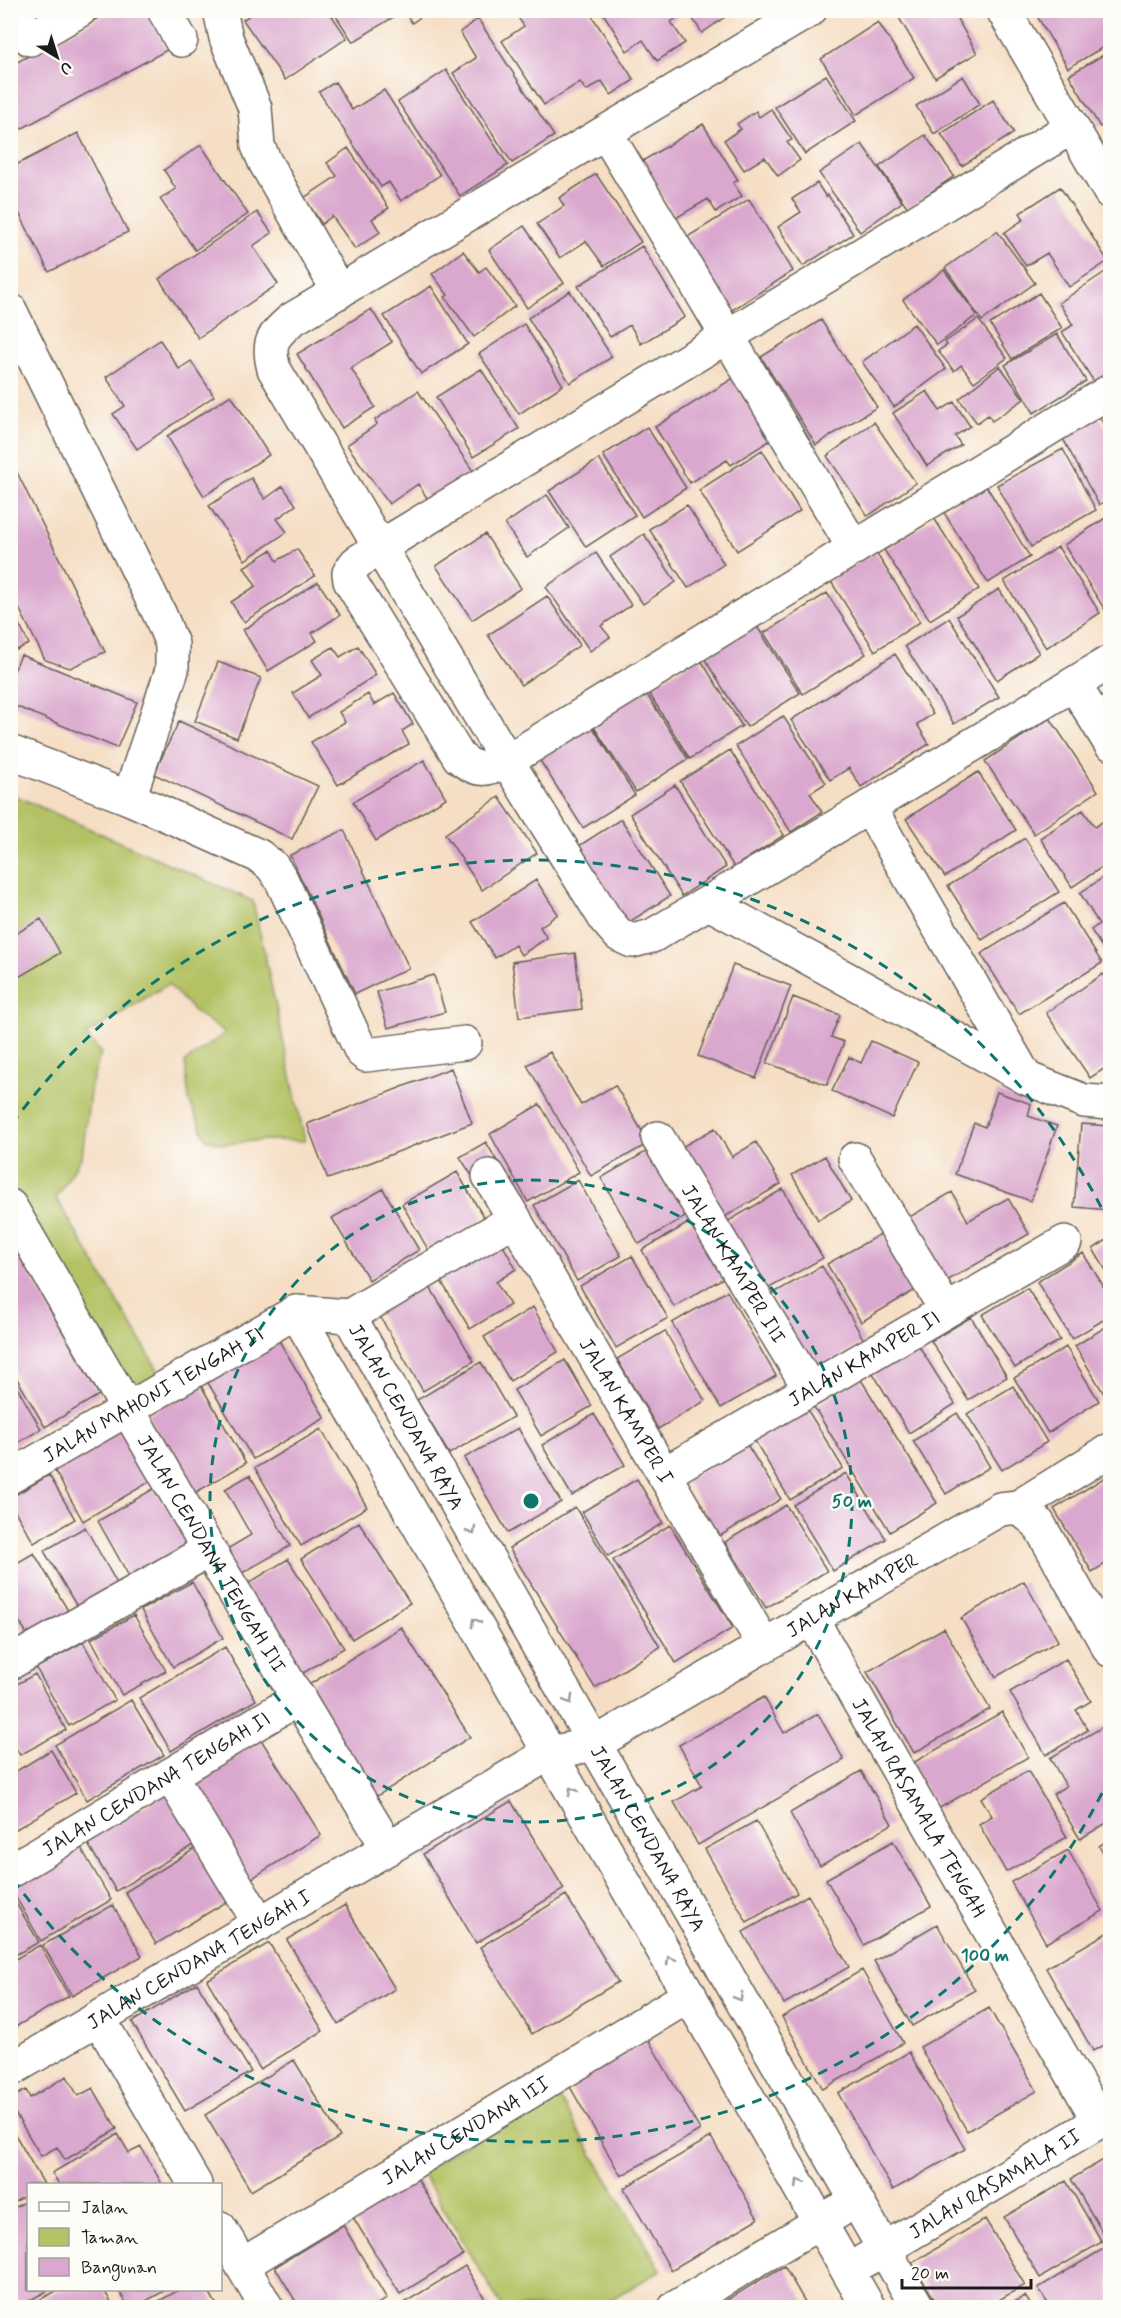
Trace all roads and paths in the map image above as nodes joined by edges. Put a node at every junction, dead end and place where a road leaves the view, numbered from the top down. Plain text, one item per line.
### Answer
1 (15, 10) edge
2 (80, 10) edge
3 (164, 10) edge
4 (220, 10) edge
5 (810, 10) edge
6 (1003, 10) edge
7 (181, 40) dead end
8 (1072, 127) junction
9 (606, 133) junction
10 (1110, 192) edge
11 (339, 292) junction
12 (10, 310) edge
13 (727, 336) junction
14 (1110, 391) edge
15 (380, 547) junction
16 (854, 548) junction
17 (1110, 662) edge
18 (453, 668) junction
19 (1074, 684) junction
20 (418, 690) junction
21 (1110, 743) edge
22 (10, 752) edge
23 (507, 761) junction
24 (129, 798) junction
25 (869, 807) junction
26 (709, 903) junction
27 (465, 1043) dead end
28 (1026, 1077) junction
29 (1110, 1103) edge
30 (658, 1138) dead end
31 (855, 1159) dead end
32 (489, 1176) dead end
33 (10, 1206) edge
34 (514, 1219) junction
35 (1065, 1242) dead end
36 (946, 1310) junction
37 (296, 1312) junction
38 (349, 1316) junction
39 (810, 1389) junction
40 (128, 1408) junction
41 (1110, 1450) edge
42 (664, 1474) junction
43 (10, 1477) edge
44 (1018, 1507) junction
45 (209, 1550) junction
46 (811, 1618) junction
47 (764, 1645) junction
48 (1110, 1650) edge
49 (10, 1663) edge
50 (299, 1698) junction
51 (594, 1744) junction
52 (550, 1753) junction
53 (170, 1775) junction
54 (388, 1848) junction
55 (10, 1870) edge
56 (260, 1924) junction
57 (690, 1995) junction
58 (99, 2019) junction
59 (10, 2070) edge
60 (1105, 2118) edge
61 (194, 2183) edge
62 (856, 2201) junction
63 (821, 2222) junction
64 (222, 2231) edge
65 (884, 2249) junction
66 (242, 2265) junction
67 (848, 2270) junction
68 (267, 2307) edge
69 (675, 2307) edge
70 (869, 2307) edge
71 (918, 2307) edge

1 - 2 street
3 - 7 street
4 - 11 street
5 - 9 street
6 - 8 street
8 - 10 street
8 - 13 street
9 - 11 street
9 - 13 street
11 - 15 street
12 - 24 street
13 - 15 street
13 - 16 street
14 - 16 street
15 - 18 street
15 - 20 street
16 - 23 street
17 - 19 street
18 - 20 street
18 - 23 street
19 - 21 street
19 - 25 street
20 - 23 street
22 - 24 street
23 - 26 street
24 - 27 street
25 - 26 street
25 - 28 street
26 - 28 street
28 - 29 street
30 - 39 street, JALAN KAMPER III
31 - 36 street
32 - 34 street, JALAN KAMPER I
33 - 40 street, JALAN CENDANA TENGAH III
34 - 38 street
34 - 42 street, JALAN KAMPER I
35 - 36 street, JALAN KAMPER II
36 - 39 street, JALAN KAMPER II
37 - 38 street, JALAN CENDANA RAYA
37 - 40 street, JALAN MAHONI TENGAH II
52 -> 37 street
38 -> 51 street, JALAN CENDANA RAYA
39 - 42 street, JALAN KAMPER II
40 - 43 street, JALAN MAHONI TENGAH II
40 - 45 street, JALAN CENDANA TENGAH III
41 - 44 street, JALAN KAMPER
42 - 47 street, JALAN KAMPER I
44 - 46 street, JALAN KAMPER
44 - 48 street
45 - 49 street
45 - 50 street, JALAN CENDANA TENGAH III
46 - 47 street, JALAN KAMPER
46 - 60 street, JALAN RASAMALA TENGAH
47 - 51 street, JALAN KAMPER
50 - 53 street, JALAN CENDANA TENGAH II
50 - 54 street, JALAN CENDANA TENGAH III
51 - 52 street, JALAN KAMPER
51 -> 62 street, JALAN CENDANA RAYA
52 - 54 street, JALAN CENDANA TENGAH I
57 -> 52 street
53 - 55 street, JALAN CENDANA TENGAH II
53 - 56 street
54 - 56 street, JALAN CENDANA TENGAH I
56 - 58 street, JALAN CENDANA TENGAH I
63 -> 57 street
57 - 66 street, JALAN CENDANA III
58 - 59 street, JALAN CENDANA TENGAH I
58 - 61 street
60 - 65 street, JALAN RASAMALA II
62 - 63 street
62 - 65 street, JALAN CENDANA RAYA
63 - 67 street
63 - 69 street
64 - 66 street
65 - 67 street, JALAN RASAMALA II
65 - 71 street, JALAN CENDANA RAYA
66 - 68 street
67 - 70 street

